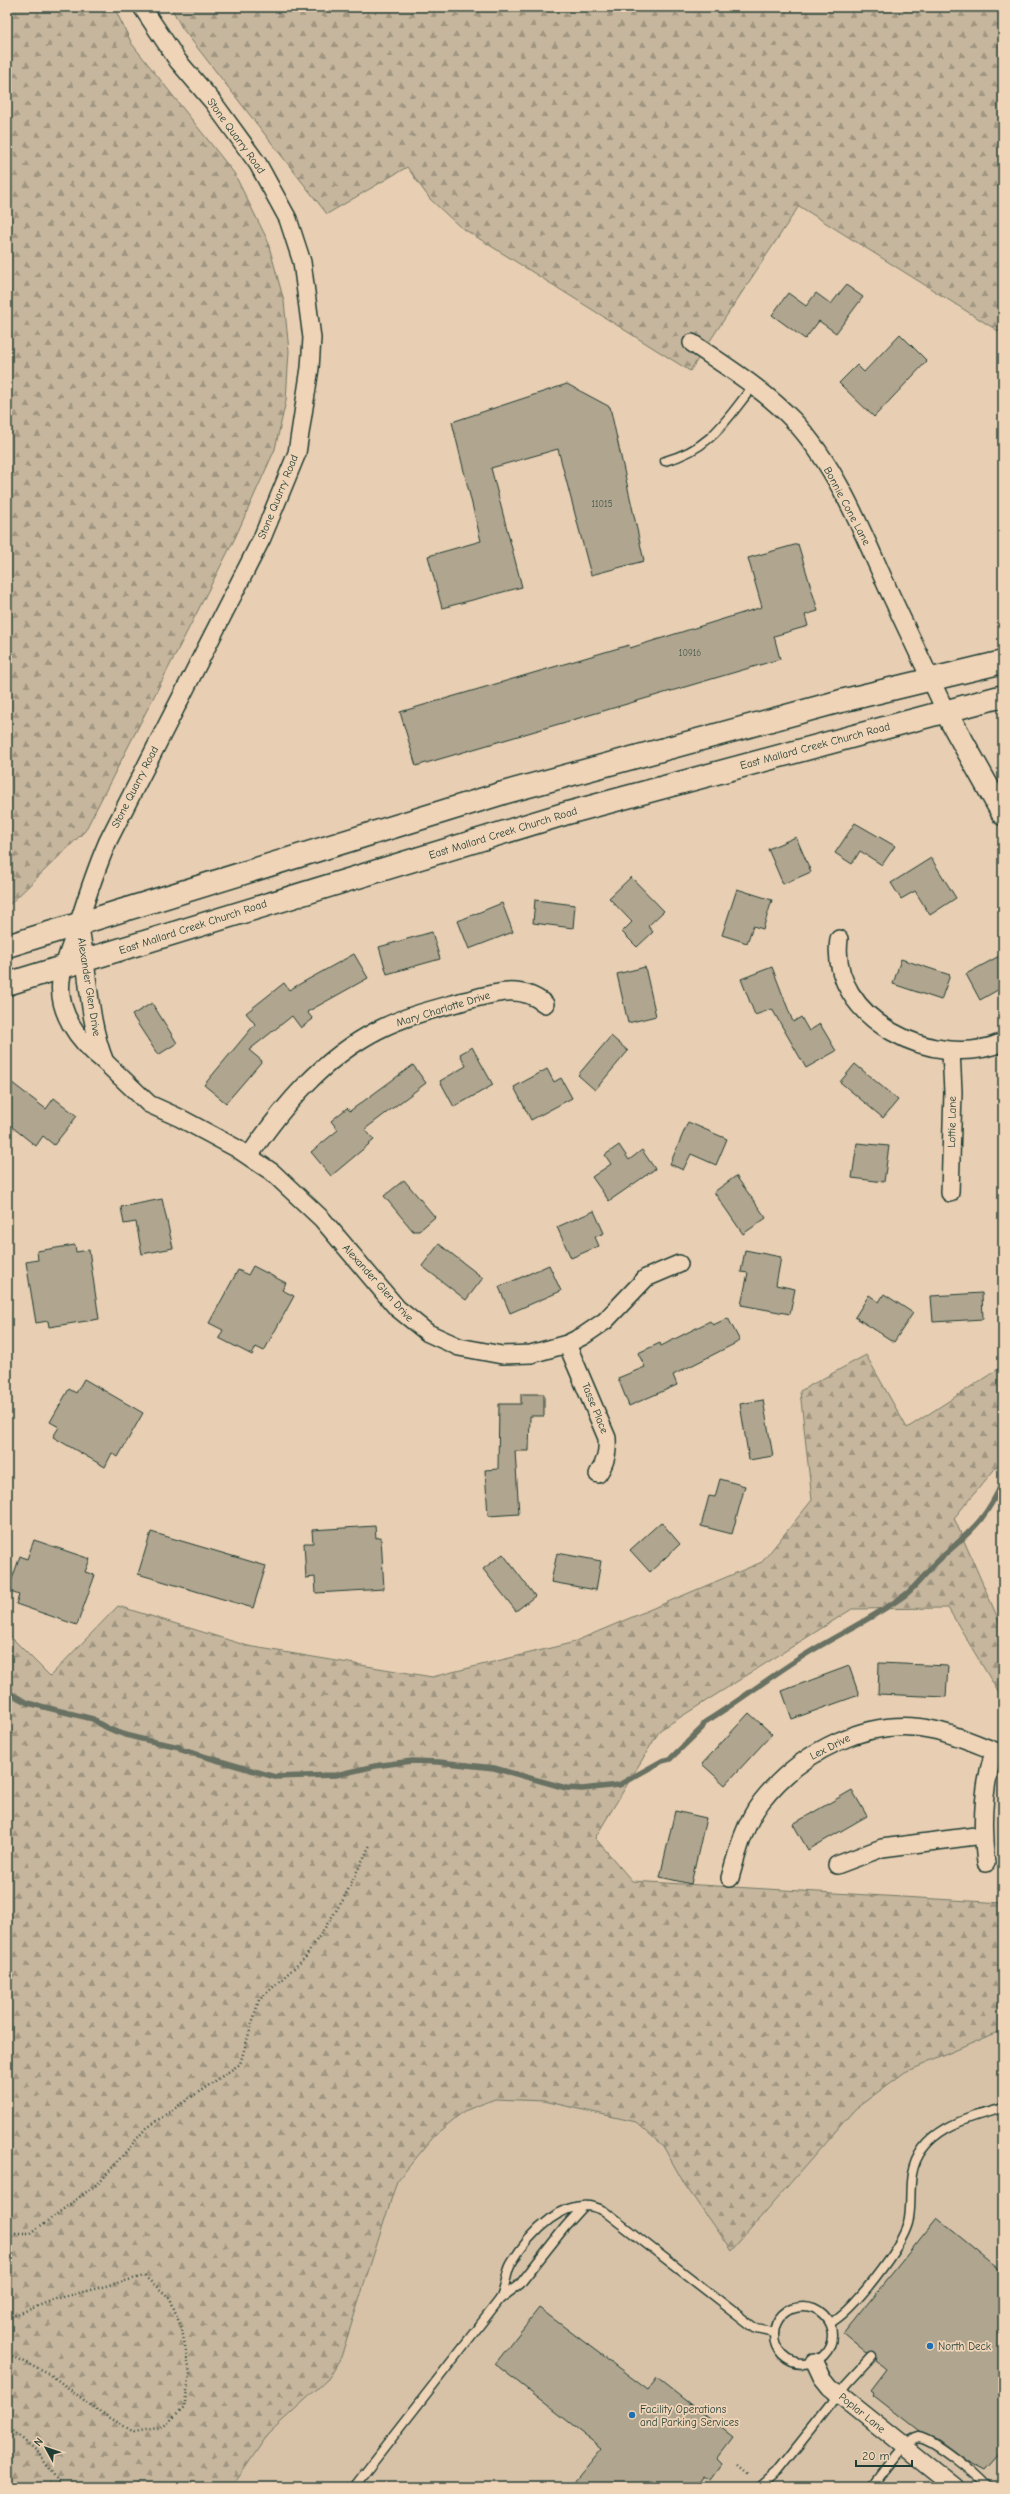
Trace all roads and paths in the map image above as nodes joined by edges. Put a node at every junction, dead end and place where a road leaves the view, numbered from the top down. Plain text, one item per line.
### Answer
1 (142, 7) edge
2 (692, 343) dead end
3 (754, 385) junction
4 (665, 461) dead end
5 (1003, 662) edge
6 (931, 680) junction
7 (1003, 696) edge
8 (946, 712) junction
9 (1003, 814) edge
10 (79, 923) junction
11 (839, 939) dead end
12 (7, 946) edge
13 (85, 961) junction
14 (65, 967) junction
15 (7, 984) edge
16 (544, 1004) dead end
17 (1003, 1042) edge
18 (951, 1051) junction
19 (105, 1062) junction
20 (249, 1156) junction
21 (950, 1193) dead end
22 (679, 1264) dead end
23 (567, 1344) junction
24 (598, 1474) dead end
25 (998, 1753) edge
26 (983, 1835) junction
27 (370, 1845) dead end
28 (986, 1863) dead end
29 (837, 1865) dead end
30 (730, 1878) dead end
31 (1003, 2108) edge
32 (584, 2206) junction
33 (7, 2233) edge
34 (500, 2299) junction
35 (7, 2318) edge
36 (830, 2323) junction
37 (774, 2333) junction
38 (7, 2354) edge
39 (872, 2357) dead end
40 (815, 2362) junction
41 (839, 2394) junction
42 (7, 2426) edge
43 (905, 2447) junction
44 (738, 2466) dead end
45 (750, 2476) dead end
46 (62, 2487) edge
47 (354, 2487) edge
48 (760, 2487) edge
49 (872, 2487) edge
50 (955, 2487) edge
51 (988, 2487) edge

1 - 10 street, Stone Quarry Road
2 - 3 street, Bonnie Cone Lane
3 - 4 lane
3 - 6 street, Bonnie Cone Lane
5 - 6 main road
6 - 8 street, Bonnie Cone Lane
6 - 10 main road
7 - 8 main road, East Mallard Creek Church Road
8 - 9 main road
8 - 13 main road, East Mallard Creek Church Road
10 - 12 main road
10 - 13 street, Alexander Glen Drive
10 - 14 street, Alexander Glen Drive
11 - 18 street
13 - 14 main road, East Mallard Creek Church Road
13 - 19 street, Alexander Glen Drive
14 - 15 main road, East Mallard Creek Church Road
14 - 19 street, Alexander Glen Drive
16 - 20 street, Mary Charlotte Drive
17 - 18 street
18 - 21 street, Lottie Lane
19 - 20 street, Alexander Glen Drive
20 - 23 street, Alexander Glen Drive
22 - 23 street, Alexander Glen Drive
23 - 24 street, Tasse Place
25 - 26 street, Lex Drive
25 - 30 street, Lex Drive
26 - 28 street, Lex Drive
26 - 29 street
27 - 33 path
31 - 36 lane
32 - 34 lane
32 - 34 lane
32 - 37 lane
34 - 47 lane
35 - 38 path
36 - 37 lane
36 - 40 lane
37 - 40 lane
39 - 41 lane
40 - 41 street, Poplar Lane
41 - 43 street, Poplar Lane
41 - 48 lane
42 - 46 path
43 - 49 lane
43 - 50 street, Poplar Lane
43 - 51 lane
44 - 45 path

